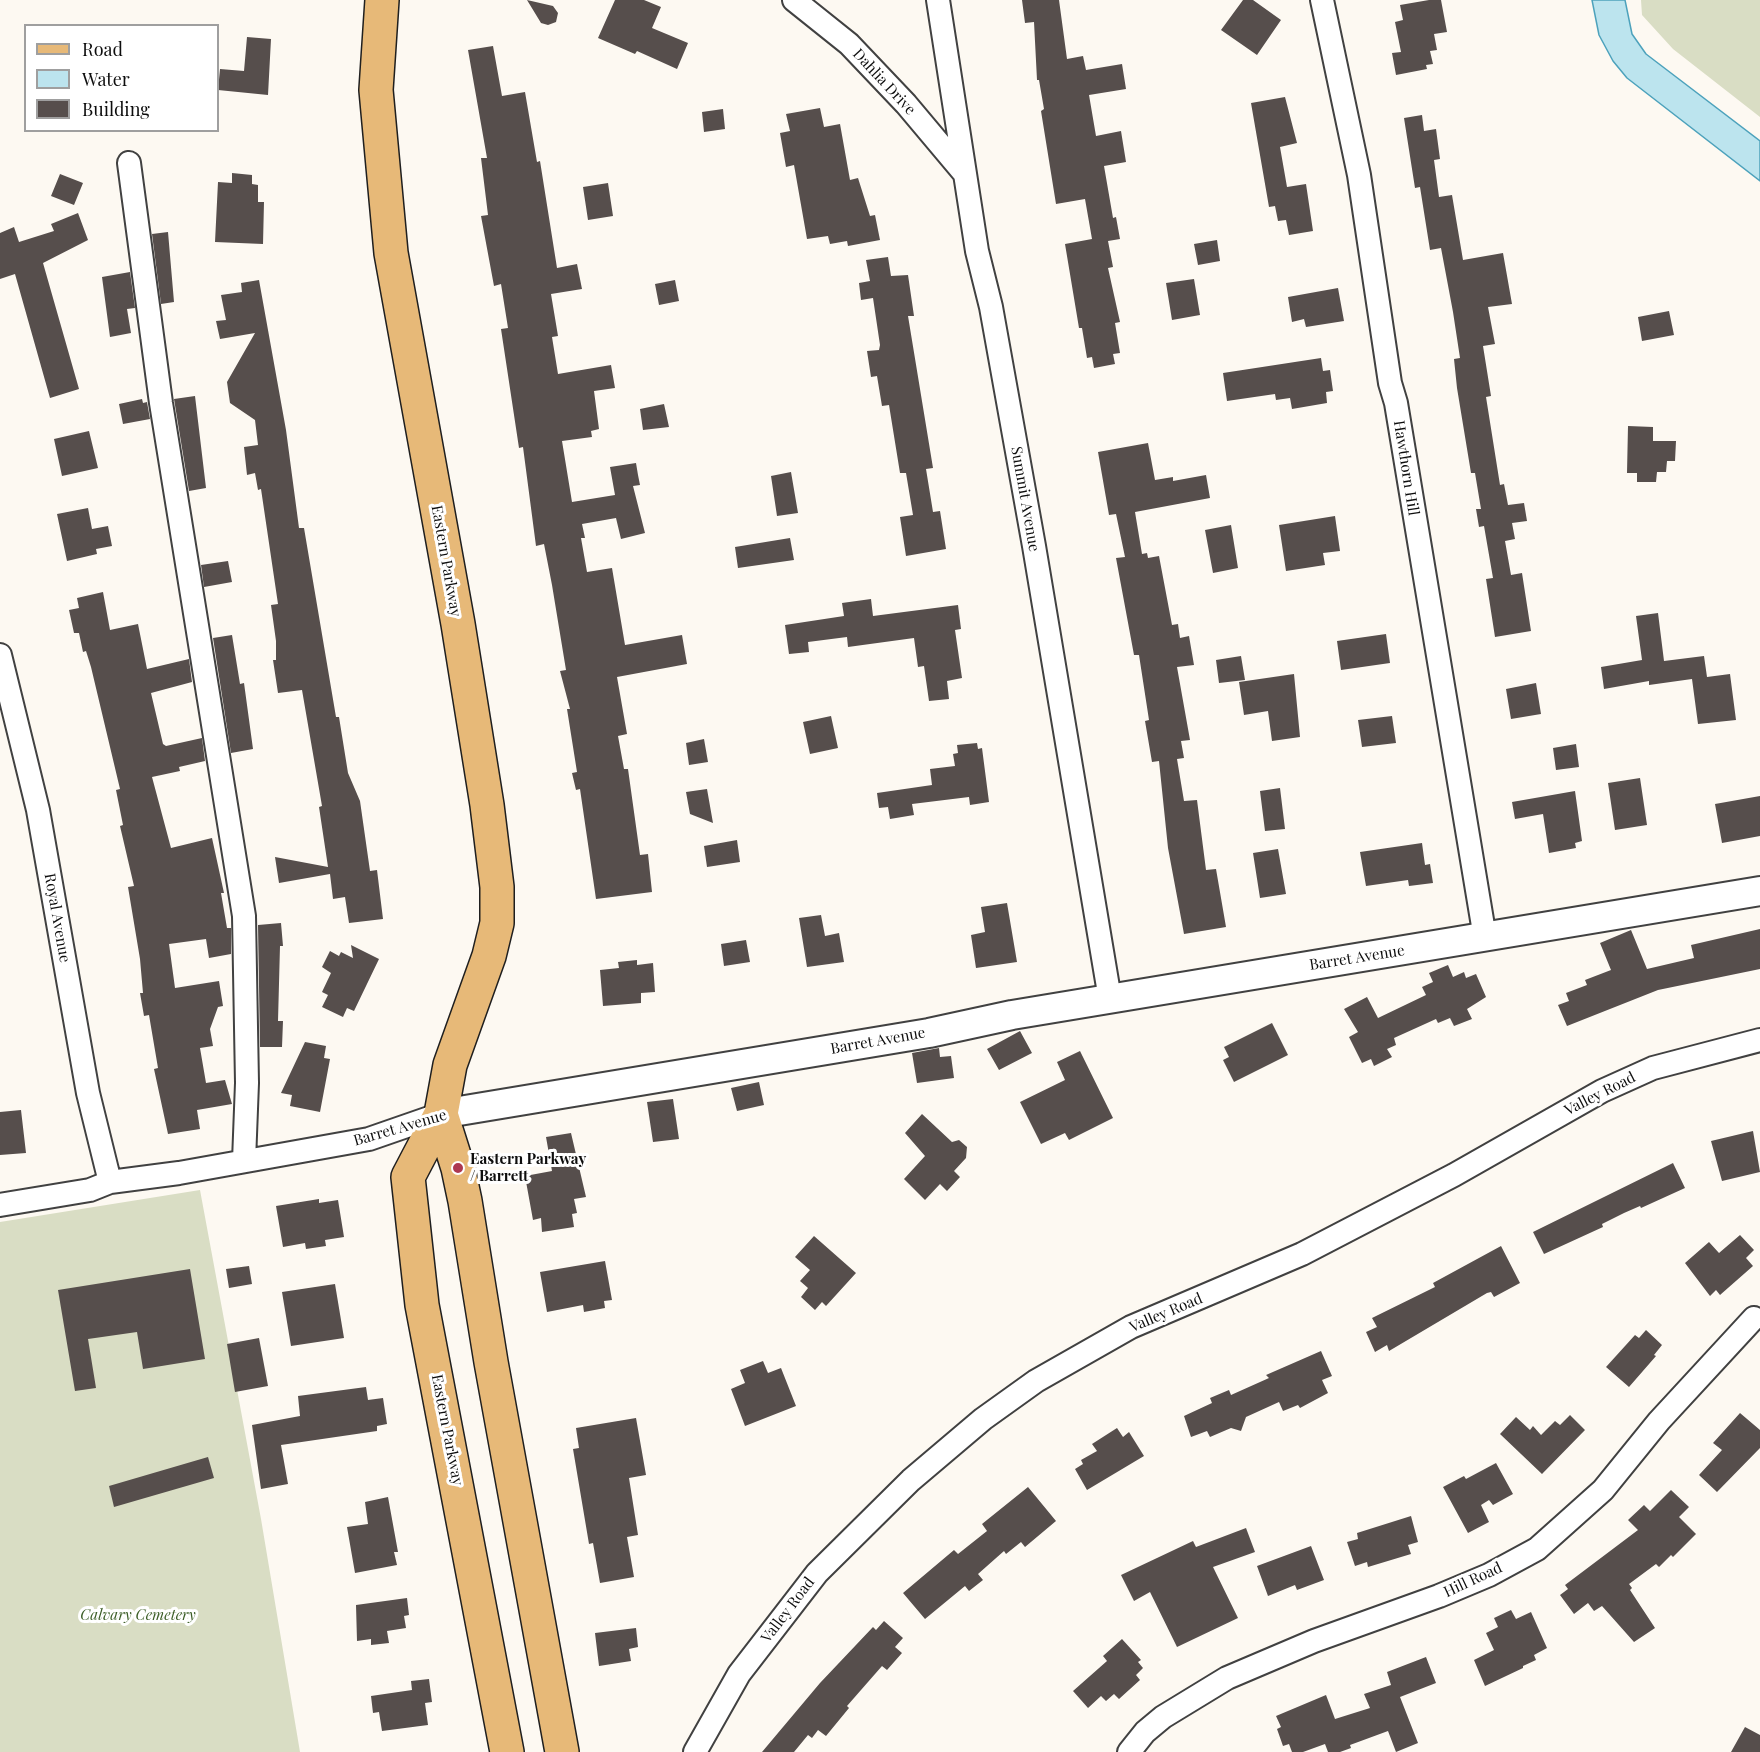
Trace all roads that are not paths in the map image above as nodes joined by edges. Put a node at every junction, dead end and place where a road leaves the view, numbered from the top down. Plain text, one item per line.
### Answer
1 (382, 0) edge
2 (794, 0) edge
3 (938, 0) edge
4 (1322, 0) edge
5 (129, 163) dead end
6 (964, 173) junction
7 (0, 655) edge
8 (1760, 891) edge
9 (1485, 938) junction
10 (1110, 999) junction
11 (1760, 1040) edge
12 (441, 1114) junction
13 (243, 1161) junction
14 (110, 1182) junction
15 (0, 1205) edge
16 (1754, 1318) dead end
17 (507, 1752) edge
18 (562, 1752) edge
19 (695, 1752) edge
20 (1129, 1752) edge

1 - 12 main road, Eastern Parkway
2 - 6 street, Dahlia Drive
3 - 6 street, Summit Avenue
4 - 9 street, Hawthorn Hill
5 - 13 street
6 - 10 street, Summit Avenue
7 - 14 street, Royal Avenue
8 - 9 street, Barret Avenue
9 - 10 street, Barret Avenue
10 - 12 street, Barret Avenue
11 - 19 street, Valley Road
12 - 13 street, Barret Avenue
12 - 17 main road, Eastern Parkway
12 - 18 main road, Eastern Parkway
13 - 14 street, Barret Avenue
14 - 15 street, Barret Avenue
16 - 20 street, Hill Road

